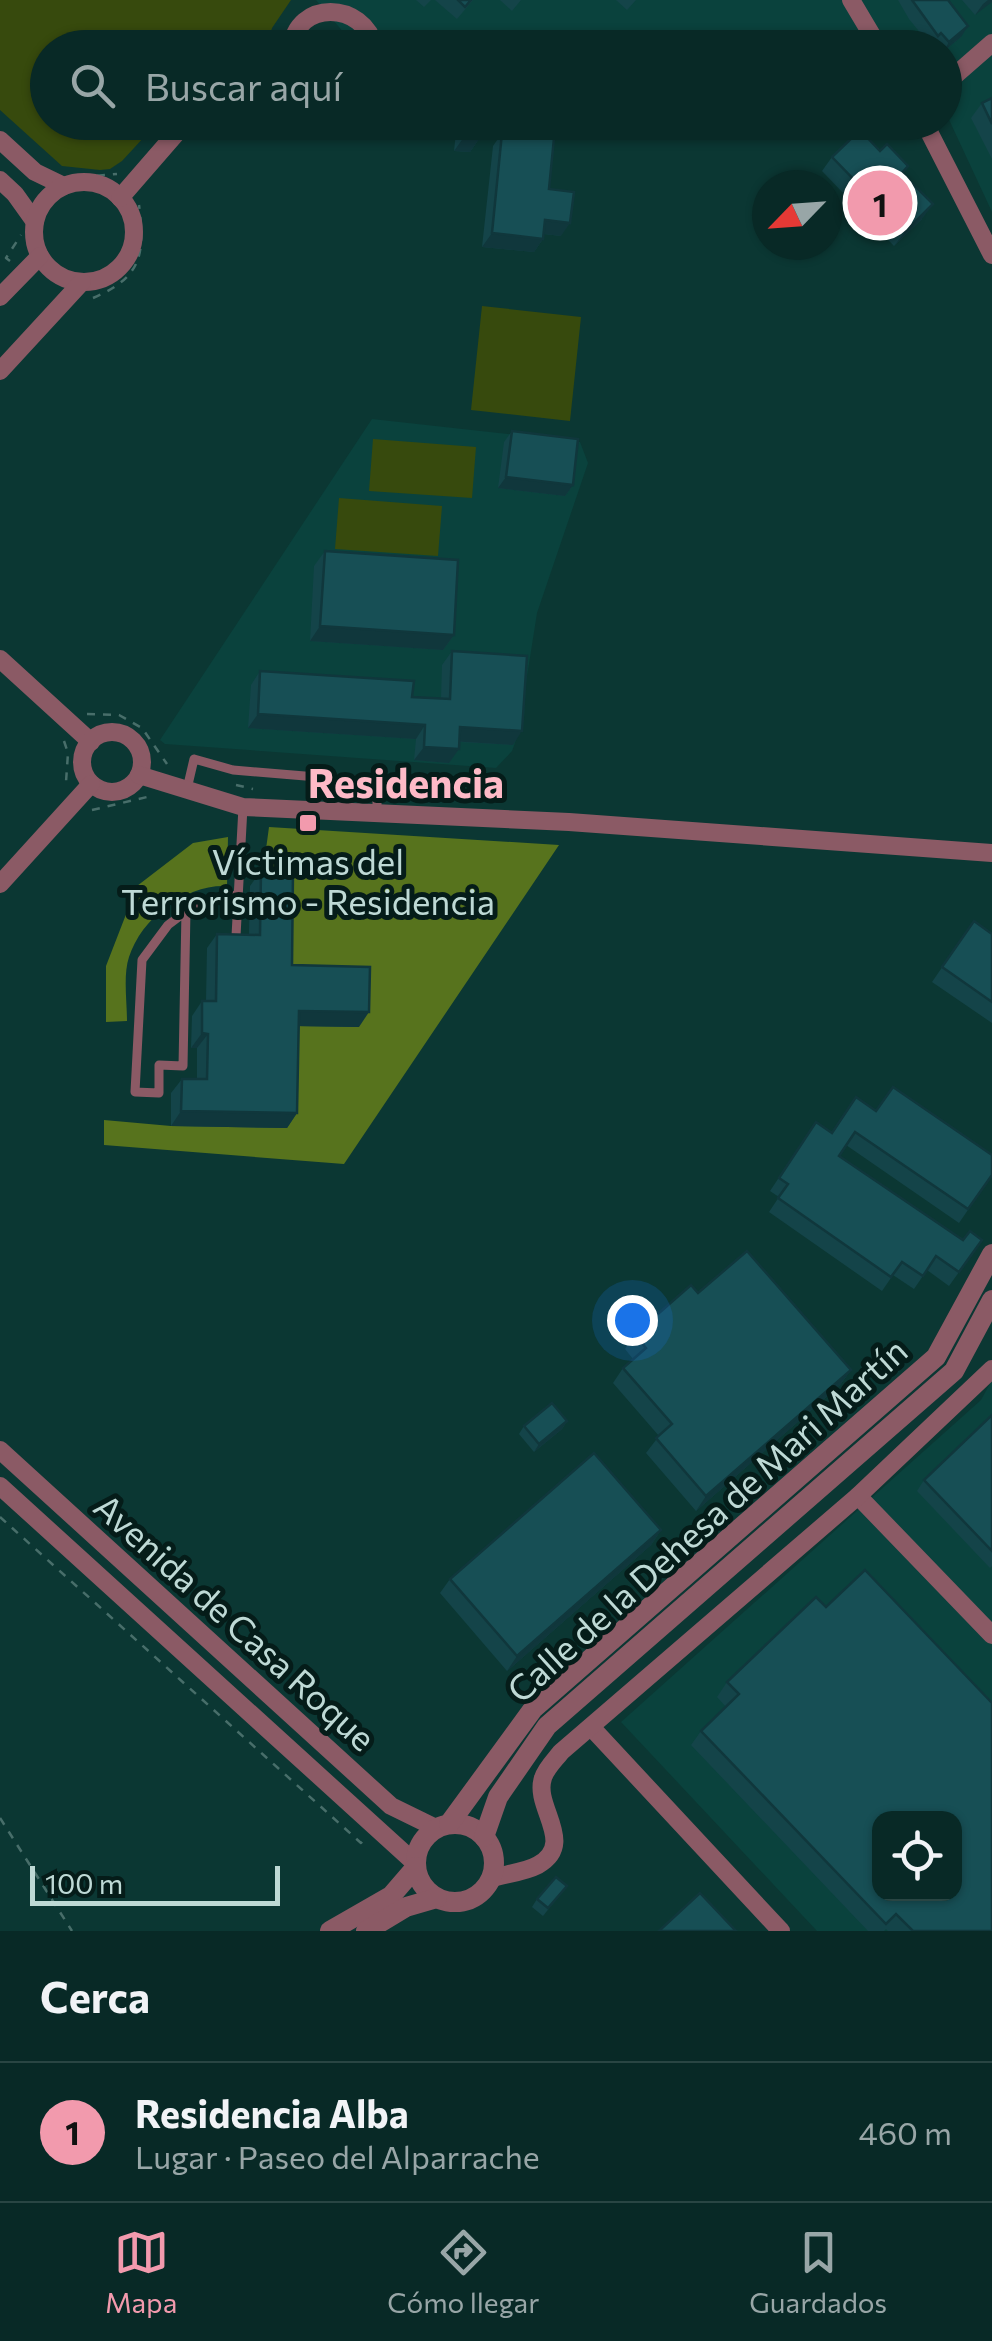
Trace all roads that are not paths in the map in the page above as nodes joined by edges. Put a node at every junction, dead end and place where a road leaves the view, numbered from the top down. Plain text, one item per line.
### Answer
1 (851, 0) edge
2 (332, 3) edge
3 (297, 30) edge
4 (371, 30) edge
5 (868, 30) edge
6 (992, 43) edge
7 (962, 69) edge
8 (0, 140) edge
9 (172, 140) edge
10 (933, 140) edge
11 (0, 180) edge
12 (68, 181) junction
13 (129, 198) junction
14 (28, 228) junction
15 (992, 255) edge
16 (40, 256) junction
17 (82, 282) junction
18 (0, 297) edge
19 (0, 371) edge
20 (0, 659) edge
21 (90, 742) junction
22 (140, 774) junction
23 (91, 784) junction
24 (187, 790) junction
25 (243, 807) junction
26 (376, 814) junction
27 (992, 853) edge
28 (0, 884) edge
29 (237, 895) junction
30 (186, 912) junction
31 (236, 936) edge
32 (992, 1254) edge
33 (992, 1300) edge
34 (991, 1372) edge
35 (0, 1450) edge
36 (0, 1486) edge
37 (858, 1496) junction
38 (992, 1635) edge
39 (592, 1727) junction
40 (442, 1826) junction
41 (484, 1837) junction
42 (416, 1865) junction
43 (492, 1878) junction
44 (437, 1898) junction
45 (330, 1931) edge
46 (366, 1931) edge
47 (782, 1931) edge

1 - 5 street
2 - 3 street
2 - 4 street
6 - 7 street
8 - 12 street
9 - 13 street
10 - 15 street
11 - 14 street
12 - 13 street
12 - 14 street
13 - 17 street
14 - 16 street
16 - 17 street
16 - 18 street
17 - 19 street
20 - 21 street
21 - 22 street
21 - 23 street
22 - 23 street
22 - 24 street
23 - 28 street
24 - 25 street
24 - 26 lane
25 - 26 street
25 - 29 lane
26 - 27 street
29 - 30 lane
29 - 31 lane
30 - 30 lane
32 - 40 street, Calle de la Dehesa de Mari Martín
33 - 41 street, Calle de la Dehesa de Mari Martín
34 - 37 street
35 - 40 street, Avenida de Casa Roque
36 - 42 street, Avenida de Casa Roque
37 - 38 street
37 - 39 street
39 - 43 street
39 - 47 street
40 - 41 street
40 - 42 street
41 - 43 street
42 - 44 street
42 - 45 street
43 - 44 street
44 - 46 street

